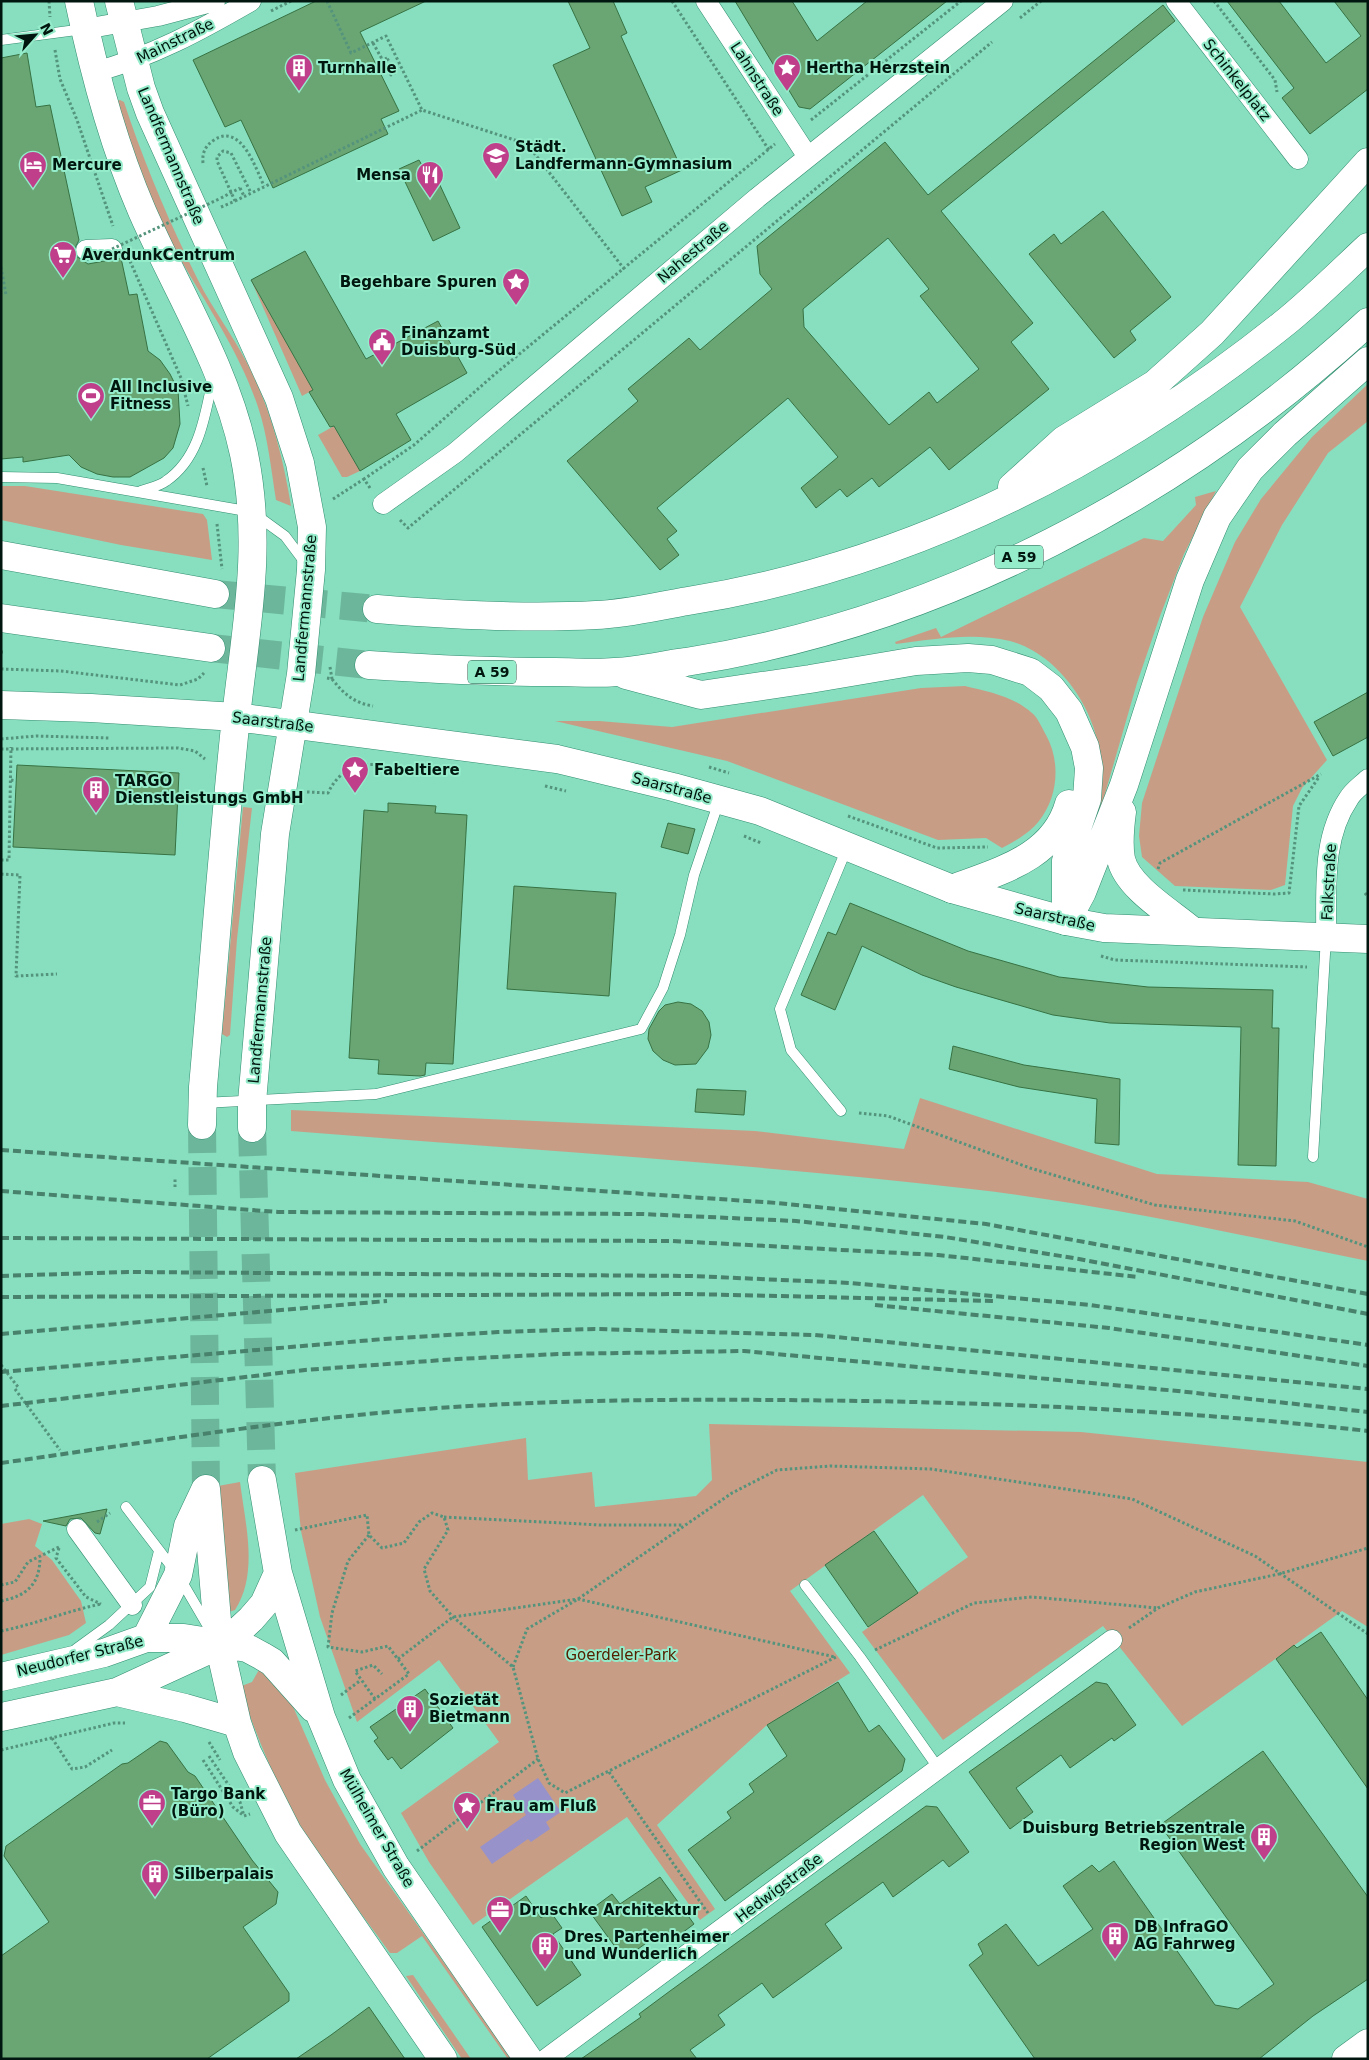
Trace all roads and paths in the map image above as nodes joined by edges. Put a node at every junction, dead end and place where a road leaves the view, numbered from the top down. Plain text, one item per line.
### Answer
1 (79, 1) edge
2 (215, 1) edge
3 (251, 1) edge
4 (326, 1) edge
5 (672, 1) edge
6 (706, 1) edge
7 (961, 1) edge
8 (1004, 1) edge
9 (1041, 1) edge
10 (1176, 1) edge
11 (1214, 1) edge
12 (122, 12) edge
13 (1018, 20) dead end
14 (85, 29) junction
15 (995, 39) dead end
16 (1, 40) edge
17 (373, 43) junction
18 (134, 61) junction
19 (376, 63) dead end
20 (95, 72) junction
21 (1277, 96) dead end
22 (422, 110) junction
23 (791, 131) junction
24 (769, 150) junction
25 (808, 157) junction
26 (1298, 159) dead end
27 (1368, 162) edge
28 (204, 166) dead end
29 (264, 186) junction
30 (215, 191) dead end
31 (251, 193) junction
32 (209, 194) dead end
33 (244, 196) junction
34 (220, 199) junction
35 (235, 200) junction
36 (1368, 247) edge
37 (112, 249) joint
38 (86, 250) dead end
39 (1, 267) edge
40 (625, 270) junction
41 (6, 295) dead end
42 (1368, 322) edge
43 (1368, 361) edge
44 (215, 370) junction
45 (1, 477) edge
46 (364, 479) junction
47 (140, 492) junction
48 (309, 502) junction
49 (383, 504) junction
50 (252, 512) junction
51 (984, 512) junction
52 (1, 555) edge
53 (311, 570) junction
54 (214, 594) tunnel mouth
55 (377, 609) tunnel mouth
56 (1, 618) edge
57 (208, 660) joint
58 (369, 665) tunnel mouth
59 (1, 669) edge
60 (615, 672) junction
61 (359, 704) dead end
62 (1, 705) edge
63 (378, 707) dead end
64 (236, 717) junction
65 (293, 724) junction
66 (1075, 724) junction
67 (113, 738) dead end
68 (1, 739) edge
69 (11, 748) junction
70 (1, 749) edge
71 (207, 763) dead end
72 (355, 766) dead end
73 (702, 766) dead end
74 (738, 776) dead end
75 (1368, 779) edge
76 (10, 780) junction
77 (16, 781) dead end
78 (1124, 785) junction
79 (328, 793) dead end
80 (720, 800) junction
81 (847, 815) dead end
82 (848, 845) junction
83 (1, 860) edge
84 (1013, 865) junction
85 (1, 874) edge
86 (1138, 888) junction
87 (952, 889) junction
88 (1179, 890) dead end
89 (1365, 893) dead end
90 (1368, 897) edge
91 (1066, 922) junction
92 (1191, 930) junction
93 (1326, 936) junction
94 (1368, 939) edge
95 (57, 974) dead end
96 (252, 1102) junction
97 (841, 1111) joint
98 (202, 1114) joint
99 (252, 1128) tunnel mouth
100 (1313, 1157) dead end
101 (175, 1179) dead end
102 (175, 1187) dead end
103 (1368, 1247) edge
104 (1, 1365) edge
105 (60, 1450) dead end
106 (262, 1480) tunnel mouth
107 (126, 1507) dead end
108 (444, 1517) junction
109 (685, 1525) junction
110 (77, 1529) dead end
111 (293, 1530) dead end
112 (369, 1535) junction
113 (1368, 1548) edge
114 (61, 1551) dead end
115 (159, 1551) junction
116 (278, 1572) junction
117 (1279, 1574) junction
118 (178, 1575) junction
119 (1, 1584) edge
120 (805, 1585) dead end
121 (578, 1599) junction
122 (1, 1602) edge
123 (132, 1605) junction
124 (1158, 1608) junction
125 (453, 1617) junction
126 (1, 1631) edge
127 (1368, 1634) edge
128 (146, 1638) junction
129 (1112, 1640) joint
130 (219, 1644) junction
131 (836, 1657) junction
132 (860, 1657) junction
133 (398, 1659) junction
134 (52, 1664) junction
135 (513, 1666) junction
136 (382, 1674) dead end
137 (1, 1677) edge
138 (361, 1680) junction
139 (350, 1688) dead end
140 (117, 1692) junction
141 (375, 1699) junction
142 (1, 1717) edge
143 (333, 1719) junction
144 (132, 1723) dead end
145 (237, 1723) junction
146 (52, 1738) junction
147 (1, 1750) edge
148 (112, 1750) dead end
149 (209, 1756) dead end
150 (538, 1759) junction
151 (202, 1760) dead end
152 (939, 1769) junction
153 (609, 1772) junction
154 (253, 1813) dead end
155 (244, 1816) junction
156 (396, 1867) junction
157 (696, 1896) dead end
158 (1368, 2043) edge
159 (443, 2059) edge
160 (528, 2059) edge
161 (546, 2059) edge
162 (1346, 2059) edge

1 - 14 main road
2 - 12 street, Mainstraße
3 - 18 street, Mainstraße
4 - 17 path
5 - 24 path
6 - 23 street, Lahnstraße
7 - 23 path
8 - 25 street, Nahestraße
9 - 13 path
10 - 26 street, Schinkelplatz
11 - 21 path
12 - 14 street, Mainstraße
12 - 18 main road, Landfermannstraße
14 - 16 lane
14 - 20 main road
15 - 49 path
17 - 19 path, bridge
17 - 22 path
18 - 20 street, Mainstraße
18 - 48 main road, Landfermannstraße
20 - 44 main road
22 - 29 path
22 - 40 path
23 - 24 path
23 - 25 street, Lahnstraße
24 - 40 path
25 - 49 street, Nahestraße
27 - 51 main road
28 - 29 path
29 - 31 path
30 - 34 path
31 - 33 path
31 - 35 path
32 - 35 path
33 - 34 path, bridge
33 - 35 path
34 - 37 path, bridge
36 - 51 main road
37 - 38 street
39 - 41 path
40 - 46 path
42 - 60 main road, A 59
43 - 78 main road
44 - 47 lane
44 - 50 main road
45 - 47 lane
46 - 48 path
46 - 49 path
47 - 50 lane
48 - 53 main road, Landfermannstraße
50 - 53 lane
50 - 64 main road
51 - 55 main road
52 - 54 main road
53 - 65 main road, Landfermannstraße
56 - 57 main road
57 - 59 path
58 - 60 main road, A 59
60 - 66 main road
61 - 63 path
62 - 64 main road, Saarstraße
64 - 65 main road, Saarstraße
64 - 98 main road
65 - 80 main road, Saarstraße
65 - 96 main road, Landfermannstraße
66 - 84 main road
66 - 91 main road
67 - 68 path
69 - 70 path
69 - 71 path
69 - 76 path
72 - 79 path
73 - 74 path
75 - 93 street, Falkstraße
76 - 77 path
76 - 83 path
78 - 86 main road
78 - 91 main road
80 - 82 main road, Saarstraße
80 - 96 lane
81 - 84 path
82 - 87 main road, Saarstraße
82 - 97 lane
84 - 87 main road
85 - 95 path
86 - 88 path
86 - 92 main road
87 - 91 main road, Saarstraße
89 - 90 path
91 - 92 main road, Saarstraße
92 - 93 main road, Saarstraße
93 - 94 main road, Saarstraße
93 - 100 lane
96 - 98 lane
96 - 99 main road, Landfermannstraße
97 - 103 path
101 - 102 path
104 - 105 path
106 - 116 main road
107 - 115 lane
108 - 109 path
108 - 112 path
108 - 125 path
109 - 117 path
109 - 121 path
110 - 123 street
111 - 112 path
112 - 133 path
113 - 117 path
114 - 126 path
115 - 118 lane
115 - 123 lane
116 - 130 main road
116 - 143 main road, Mülheimer Straße
117 - 124 path
117 - 127 path
118 - 128 main road
118 - 130 lane
118 - 130 main road
119 - 122 path
120 - 132 lane
121 - 125 path
121 - 131 path
121 - 135 path
123 - 134 lane
124 - 129 path
124 - 132 path
125 - 133 path
125 - 135 path
128 - 130 main road, Neudorfer Straße
128 - 134 main road, Neudorfer Straße
129 - 152 street, Hedwigstraße
130 - 140 main road
130 - 143 main road, Neudorfer Straße
130 - 145 main road
131 - 132 path
131 - 153 path
132 - 152 lane
133 - 141 path
134 - 137 main road, Neudorfer Straße
135 - 150 path
136 - 138 path
138 - 139 path
138 - 141 path
140 - 142 main road
140 - 145 main road
141 - 143 path
143 - 156 main road, Mülheimer Straße
144 - 146 path
145 - 159 main road
146 - 147 path
146 - 148 path
149 - 155 path
150 - 153 path
150 - 156 path
151 - 155 path
152 - 161 street, Hedwigstraße
153 - 157 path
154 - 155 path
156 - 160 main road, Mülheimer Straße
158 - 162 main road

